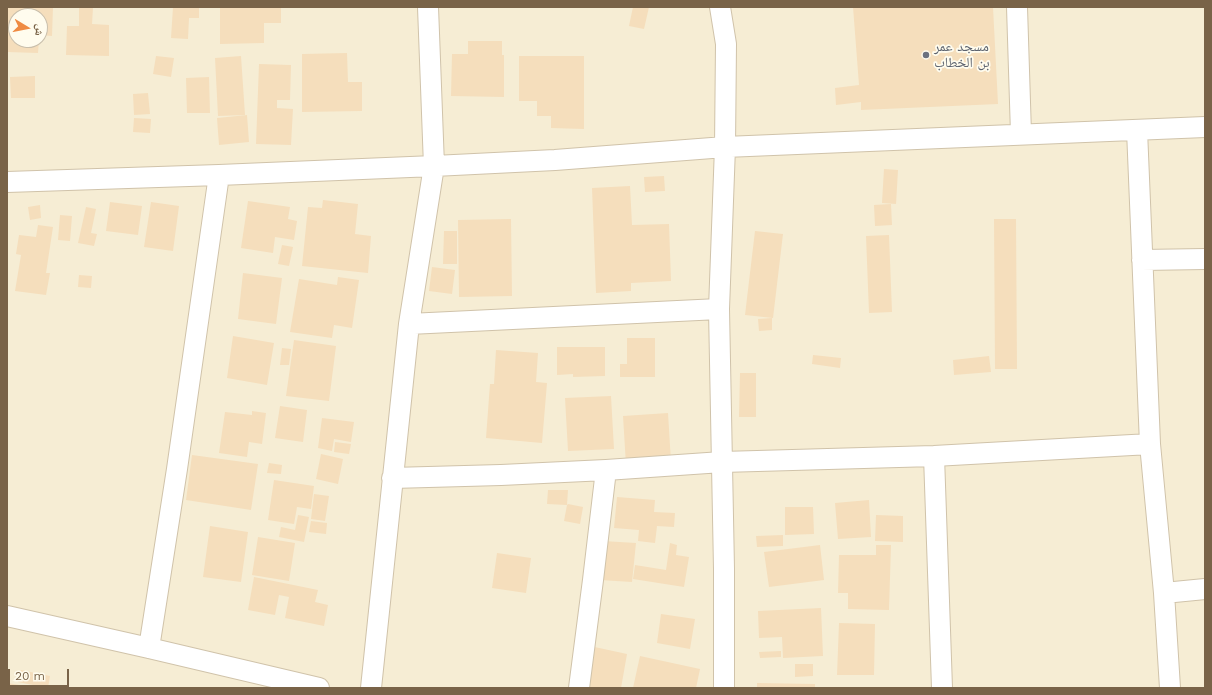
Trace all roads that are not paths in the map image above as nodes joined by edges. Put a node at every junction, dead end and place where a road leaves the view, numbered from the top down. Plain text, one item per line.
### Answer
1 (428, 7) edge
2 (720, 7) edge
3 (1017, 7) edge
4 (1205, 127) edge
5 (1137, 130) junction
6 (1021, 134) junction
7 (725, 147) junction
8 (434, 166) junction
9 (218, 175) junction
10 (7, 182) edge
11 (1205, 259) edge
12 (1142, 260) junction
13 (719, 308) junction
14 (409, 324) junction
15 (1150, 444) junction
16 (934, 456) junction
17 (722, 462) junction
18 (606, 470) junction
19 (392, 478) junction
20 (1205, 589) edge
21 (1164, 593) junction
22 (7, 616) edge
23 (149, 648) junction
24 (242, 679) edge
25 (320, 688) edge
26 (371, 688) edge
27 (579, 688) edge
28 (724, 688) edge
29 (942, 688) edge
30 (1170, 688) edge

1 - 8 street
2 - 7 street
3 - 6 street
4 - 5 street
5 - 6 street
5 - 12 street
6 - 7 street
7 - 8 street
7 - 13 street
8 - 9 street
8 - 14 street
9 - 10 street
9 - 23 street
11 - 12 street
12 - 15 street
13 - 14 street
13 - 17 street
14 - 19 street
15 - 16 street
15 - 21 street
16 - 17 street
16 - 29 street
17 - 18 street
17 - 28 street
18 - 19 street
18 - 27 street
19 - 26 street
20 - 21 street
21 - 30 street
22 - 23 street
23 - 24 street
24 - 25 street

